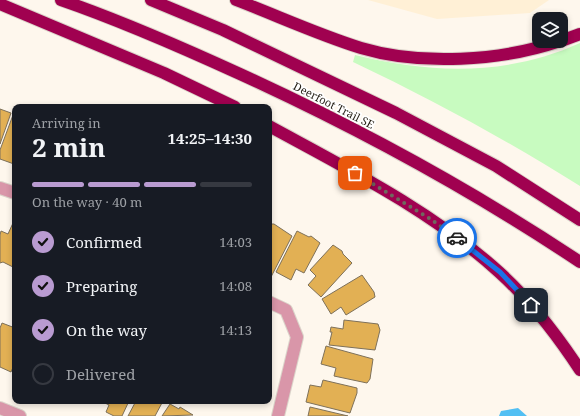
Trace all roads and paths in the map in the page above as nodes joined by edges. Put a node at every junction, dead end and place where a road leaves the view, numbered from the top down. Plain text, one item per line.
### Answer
1 (61, 0) edge
2 (151, 0) edge
3 (236, 0) edge
4 (0, 4) edge
5 (580, 34) edge
6 (568, 38) edge
7 (536, 48) edge
8 (229, 104) edge
9 (272, 128) edge
10 (0, 188) edge
11 (12, 193) edge
12 (580, 220) edge
13 (580, 262) edge
14 (272, 303) edge
15 (580, 370) edge
16 (0, 408) edge
17 (20, 416) edge
18 (278, 416) edge

1 - 13 highway, Deerfoot Trail SE
2 - 12 highway, Deerfoot Trail SE
3 - 7 highway
4 - 8 highway
5 - 6 highway
9 - 15 highway
10 - 11 street
14 - 18 street
16 - 17 street

